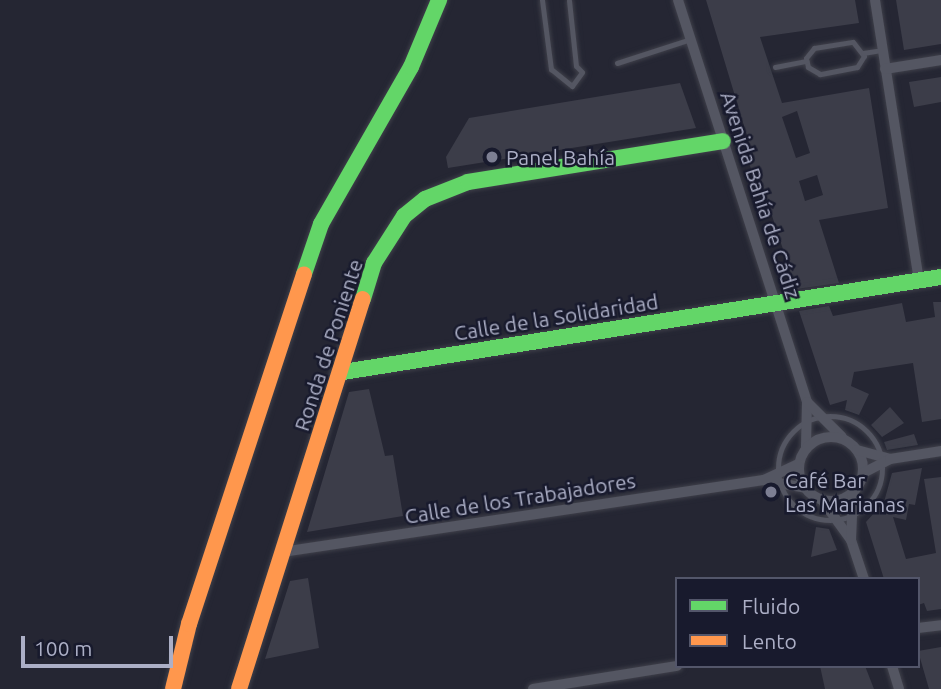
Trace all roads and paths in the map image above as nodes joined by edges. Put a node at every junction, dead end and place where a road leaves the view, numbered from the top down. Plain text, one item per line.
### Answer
1 (439, 0) edge
2 (542, 0) edge
3 (569, 0) edge
4 (678, 0) edge
5 (875, 0) edge
6 (691, 39) junction
7 (883, 50) junction
8 (863, 53) junction
9 (941, 60) edge
10 (806, 61) junction
11 (617, 63) dead end
12 (775, 67) dead end
13 (886, 68) junction
14 (723, 141) junction
15 (941, 276) edge
16 (919, 280) junction
17 (776, 303) junction
18 (343, 372) junction
19 (807, 402) junction
20 (821, 416) junction
21 (806, 421) junction
22 (843, 439) junction
23 (806, 447) junction
24 (857, 450) junction
25 (941, 451) edge
26 (884, 459) junction
27 (798, 464) junction
28 (863, 473) junction
29 (778, 479) junction
30 (805, 488) junction
31 (853, 492) junction
32 (822, 500) junction
33 (854, 515) junction
34 (836, 520) junction
35 (851, 540) junction
36 (282, 552) junction
37 (863, 577) edge
38 (941, 625) edge
39 (920, 628) edge
40 (675, 666) edge
41 (893, 668) edge
42 (173, 689) edge
43 (239, 689) edge
44 (533, 689) edge
45 (900, 689) edge

1 - 42 street
2 - 3 lane
4 - 6 street, Avenida Bahía de Cádiz
5 - 7 street
6 - 11 lane
6 - 14 street, Avenida Bahía de Cádiz
7 - 8 lane
7 - 13 street
8 - 10 lane
8 - 10 lane
9 - 13 street
10 - 12 lane
13 - 16 street
14 - 17 street, Avenida Bahía de Cádiz
14 - 18 street, Ronda de Poniente
15 - 16 street, Calle de la Solidaridad
16 - 17 street, Calle de la Solidaridad
17 - 18 street, Calle de la Solidaridad
17 - 19 street, Avenida Bahía de Cádiz
18 - 36 street, Ronda de Poniente
19 - 20 street, Avenida Bahía de Cádiz
19 - 21 street, Avenida Bahía de Cádiz
20 - 21 lane
20 - 22 street, Avenida Bahía de Cádiz
20 - 26 lane
21 - 23 street, Avenida Bahía de Cádiz
21 - 29 lane
22 - 23 street
22 - 24 street
23 - 27 street
24 - 26 street
24 - 28 street
25 - 26 street
26 - 28 street
26 - 33 lane
27 - 29 street
27 - 30 street
28 - 31 street
29 - 30 street, Calle de los Trabajadores
29 - 34 lane
29 - 36 street, Calle de los Trabajadores
30 - 32 street
31 - 32 street
31 - 33 street
32 - 34 street
33 - 34 lane
33 - 35 street
34 - 35 street
35 - 37 street
36 - 43 street, Ronda de Poniente
38 - 39 street
40 - 44 street
41 - 45 street

